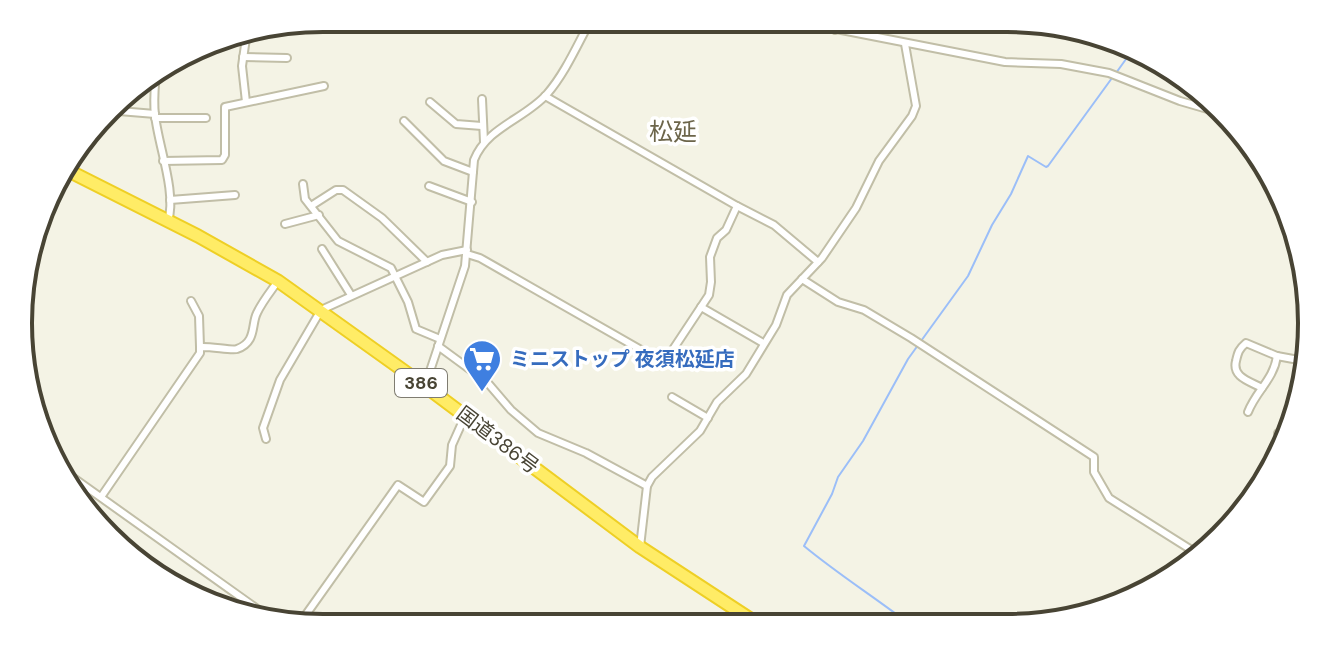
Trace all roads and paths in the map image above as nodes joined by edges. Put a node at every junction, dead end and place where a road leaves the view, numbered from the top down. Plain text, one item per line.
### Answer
1 (584, 32) edge
2 (845, 32) edge
3 (245, 43) edge
4 (905, 44) junction
5 (243, 57) junction
6 (287, 58) dead end
7 (156, 85) edge
8 (324, 86) dead end
9 (545, 96) junction
10 (482, 99) dead end
11 (246, 102) junction
12 (430, 102) dead end
13 (1203, 108) edge
14 (123, 112) edge
15 (155, 116) junction
16 (206, 118) dead end
17 (404, 121) dead end
18 (482, 126) junction
19 (484, 142) junction
20 (163, 161) junction
21 (473, 172) junction
22 (74, 173) edge
23 (303, 184) dead end
24 (429, 186) dead end
25 (235, 195) dead end
26 (170, 200) junction
27 (472, 202) junction
28 (311, 206) junction
29 (737, 206) junction
30 (319, 215) junction
31 (168, 221) junction
32 (285, 224) dead end
33 (322, 249) dead end
34 (467, 252) junction
35 (427, 262) junction
36 (818, 262) junction
37 (395, 275) junction
38 (802, 279) junction
39 (278, 281) junction
40 (351, 295) junction
41 (191, 301) dead end
42 (701, 307) junction
43 (321, 310) junction
44 (439, 342) junction
45 (763, 343) junction
46 (200, 347) junction
47 (1277, 356) junction
48 (1296, 360) edge
49 (425, 386) junction
50 (1262, 388) junction
51 (672, 397) dead end
52 (1248, 412) dead end
53 (465, 416) junction
54 (708, 418) junction
55 (266, 439) dead end
56 (79, 482) edge
57 (647, 486) junction
58 (101, 497) junction
59 (640, 547) junction
60 (1190, 549) edge
61 (252, 605) edge
62 (307, 613) edge
63 (743, 614) edge

1 - 9 street
2 - 4 street
3 - 5 street
4 - 13 street
4 - 36 street
5 - 6 street
5 - 11 street
7 - 15 street
8 - 11 street
9 - 19 street
9 - 29 street
10 - 18 street
11 - 20 street
12 - 18 street
14 - 15 street
15 - 16 street
15 - 20 street
17 - 21 street
18 - 19 street
19 - 21 street
20 - 26 street
21 - 27 street
22 - 31 highway, 国道386号 / 386
23 - 28 street
24 - 27 street
25 - 26 street
26 - 31 street
27 - 34 street
28 - 30 street
28 - 35 street
29 - 36 street
29 - 42 street
30 - 32 street
30 - 37 street
31 - 39 highway, 国道386号 / 386
33 - 40 street
34 - 35 street
34 - 42 street
34 - 44 street
35 - 37 street
36 - 38 street
37 - 40 street
37 - 44 street
38 - 45 street
38 - 60 street
39 - 43 highway, 国道386号 / 386
39 - 46 street
40 - 43 street
41 - 46 street
42 - 45 street
43 - 49 highway, 国道386号 / 386
43 - 55 street
44 - 49 street
44 - 57 street
45 - 54 street
46 - 58 street
47 - 48 street
47 - 50 street
47 - 50 street
49 - 53 highway, 国道386号 / 386
50 - 52 street
51 - 54 street
53 - 59 highway, 国道386号 / 386
53 - 62 street
54 - 57 street
56 - 58 street
57 - 59 street
58 - 61 street
59 - 63 highway, 国道386号 / 386

